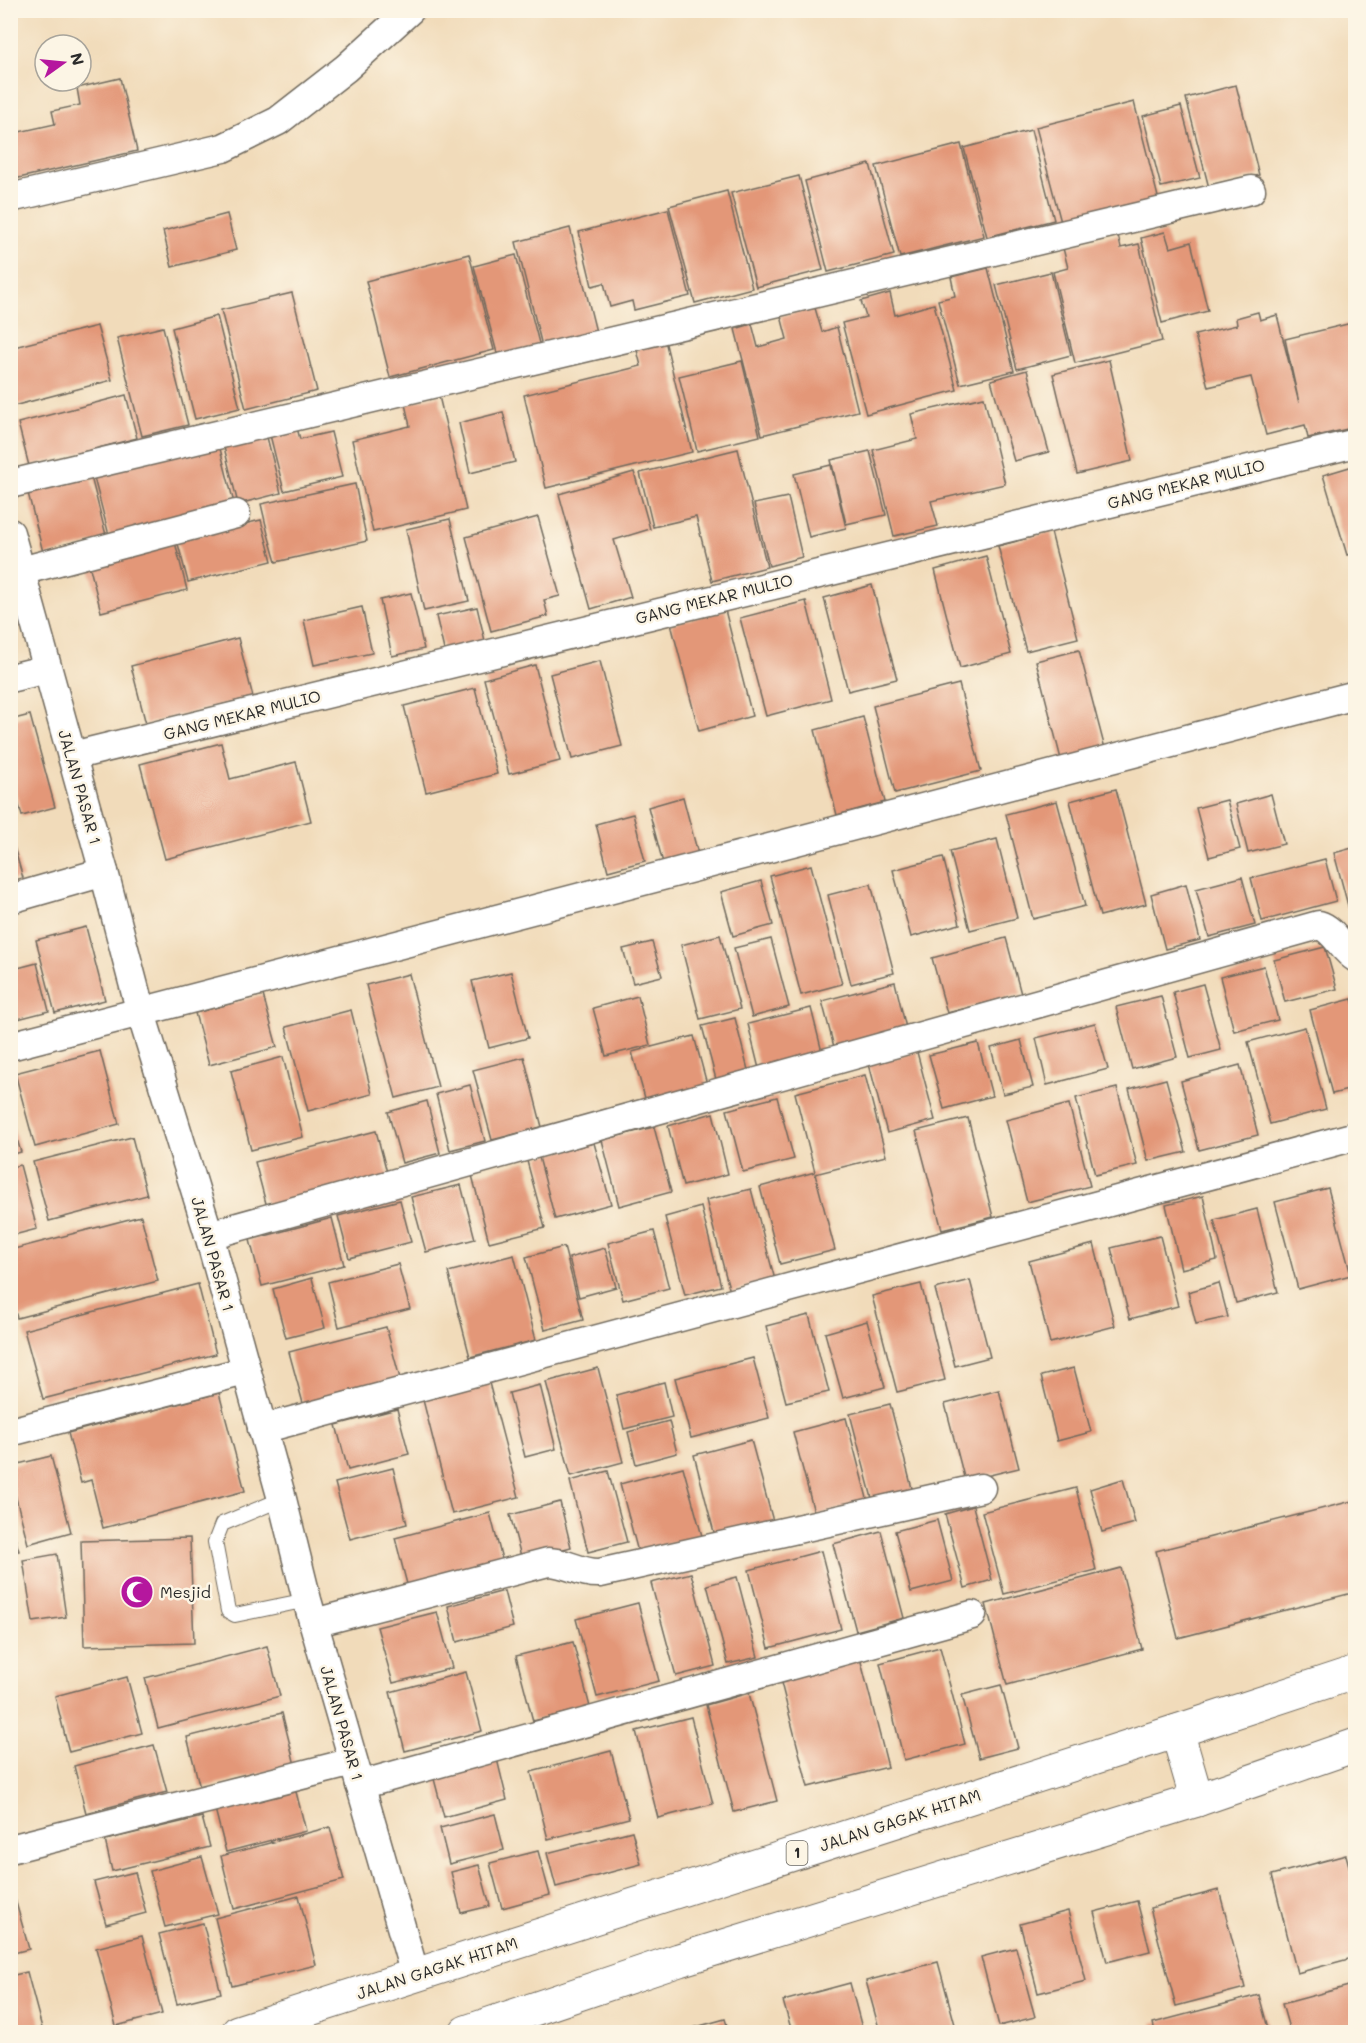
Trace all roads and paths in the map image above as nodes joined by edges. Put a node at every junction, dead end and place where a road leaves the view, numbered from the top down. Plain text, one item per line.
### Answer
1 (410, 10) edge
2 (1251, 190) dead end
3 (10, 198) edge
4 (1356, 442) edge
5 (10, 484) edge
6 (236, 514) dead end
7 (10, 533) edge
8 (21, 571) junction
9 (47, 669) junction
10 (10, 678) edge
11 (1356, 695) edge
12 (72, 756) junction
13 (104, 872) junction
14 (10, 899) edge
15 (1356, 958) edge
16 (141, 1013) junction
17 (10, 1046) edge
18 (1356, 1136) edge
19 (208, 1235) junction
20 (245, 1371) junction
21 (262, 1429) junction
22 (10, 1432) edge
23 (981, 1488) dead end
24 (282, 1499) junction
25 (310, 1611) junction
26 (972, 1615) dead end
27 (1356, 1672) edge
28 (1177, 1731) junction
29 (1356, 1745) edge
30 (356, 1773) junction
31 (1197, 1800) junction
32 (10, 1849) edge
33 (415, 1975) junction
34 (238, 2032) edge
35 (466, 2032) edge

1 - 3 street
2 - 5 street
4 - 12 street, GANG MEKAR MULIO
6 - 8 street
7 - 8 street, JALAN PASAR 1
8 - 9 street, JALAN PASAR 1
9 - 10 street
9 - 12 street, JALAN PASAR 1
11 - 16 street
12 - 13 street, JALAN PASAR 1
13 - 14 street
13 - 16 street, JALAN PASAR 1
15 - 19 street
16 - 17 street
16 - 19 street, JALAN PASAR 1
18 - 21 street
19 - 20 street, JALAN PASAR 1
20 - 21 street, JALAN PASAR 1
20 - 22 street
21 - 24 street, JALAN PASAR 1
23 - 25 street
24 - 25 street, JALAN PASAR 1
24 - 25 lane
25 - 30 street, JALAN PASAR 1
26 - 30 street
27 - 28 highway, JALAN GAGAK HITAM / 1
28 - 31 highway
28 - 33 highway, JALAN GAGAK HITAM / 1
29 - 31 highway
30 - 32 street
30 - 33 street, JALAN PASAR 1
31 - 35 highway
33 - 34 highway, JALAN GAGAK HITAM / 1

